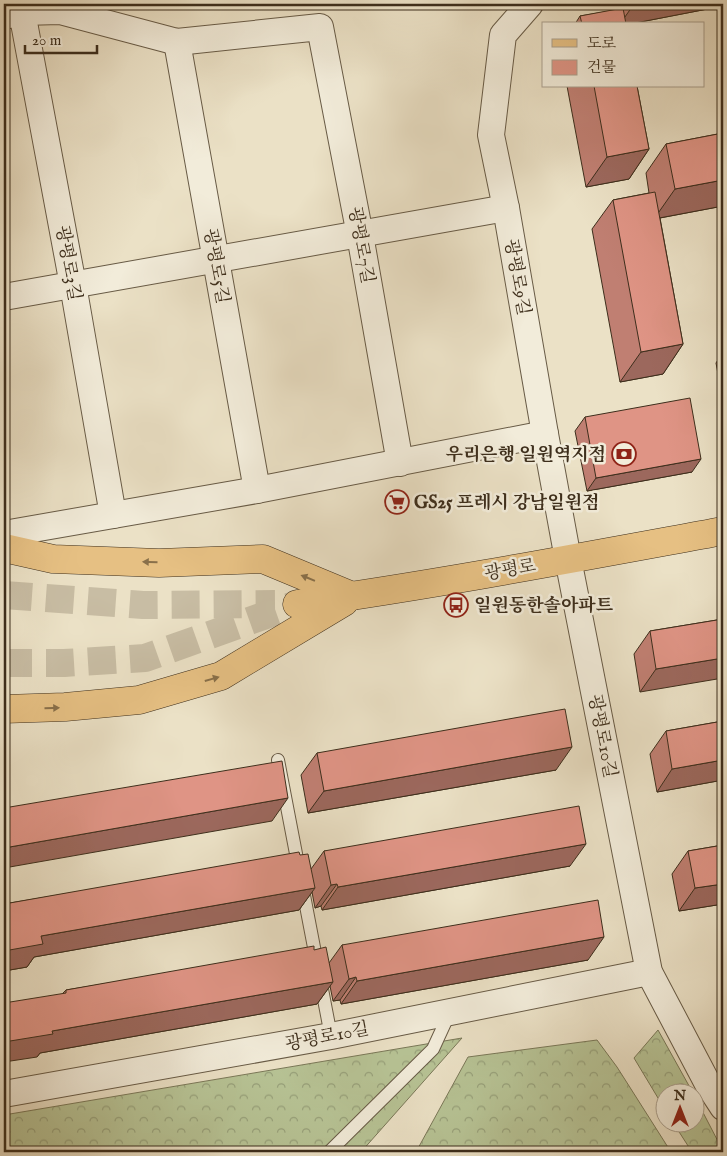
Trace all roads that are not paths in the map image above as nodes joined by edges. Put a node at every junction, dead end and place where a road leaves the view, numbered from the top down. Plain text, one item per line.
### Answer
1 (530, 4) edge
2 (13, 14) edge
3 (177, 42) junction
4 (506, 208) junction
5 (360, 235) junction
6 (216, 260) junction
7 (73, 285) junction
8 (4, 297) edge
9 (545, 434) junction
10 (400, 463) junction
11 (257, 490) junction
12 (113, 515) junction
13 (723, 531) edge
14 (4, 534) edge
15 (4, 548) edge
16 (568, 559) junction
17 (353, 596) junction
18 (297, 604) tunnel mouth
19 (4, 709) edge
20 (278, 760) edge
21 (649, 972) junction
22 (450, 1012) junction
23 (331, 1036) junction
24 (4, 1094) edge
25 (723, 1107) edge
26 (329, 1152) edge

1 - 4 street, 광평로9길
2 - 3 street
2 - 7 street, 광평로3길
3 - 5 street, 광평로7길
3 - 6 street, 광평로5길
4 - 5 street
4 - 9 street, 광평로9길
5 - 6 street
5 - 10 street, 광평로7길
6 - 7 street
6 - 11 street, 광평로5길
7 - 8 street
7 - 12 street, 광평로3길
9 - 10 street
9 - 16 street, 광평로9길
10 - 11 street
11 - 12 street
12 - 14 street
13 - 16 main road, 광평로
17 -> 15 main road
16 - 17 main road, 광평로
16 - 21 street, 광평로10길
17 - 18 main road, 광평로
19 -> 17 main road
20 - 23 lane
21 - 22 street, 광평로10길
21 - 25 street, 광평로10길
22 - 23 street, 광평로10길
22 - 26 lane
23 - 24 street, 광평로10길

